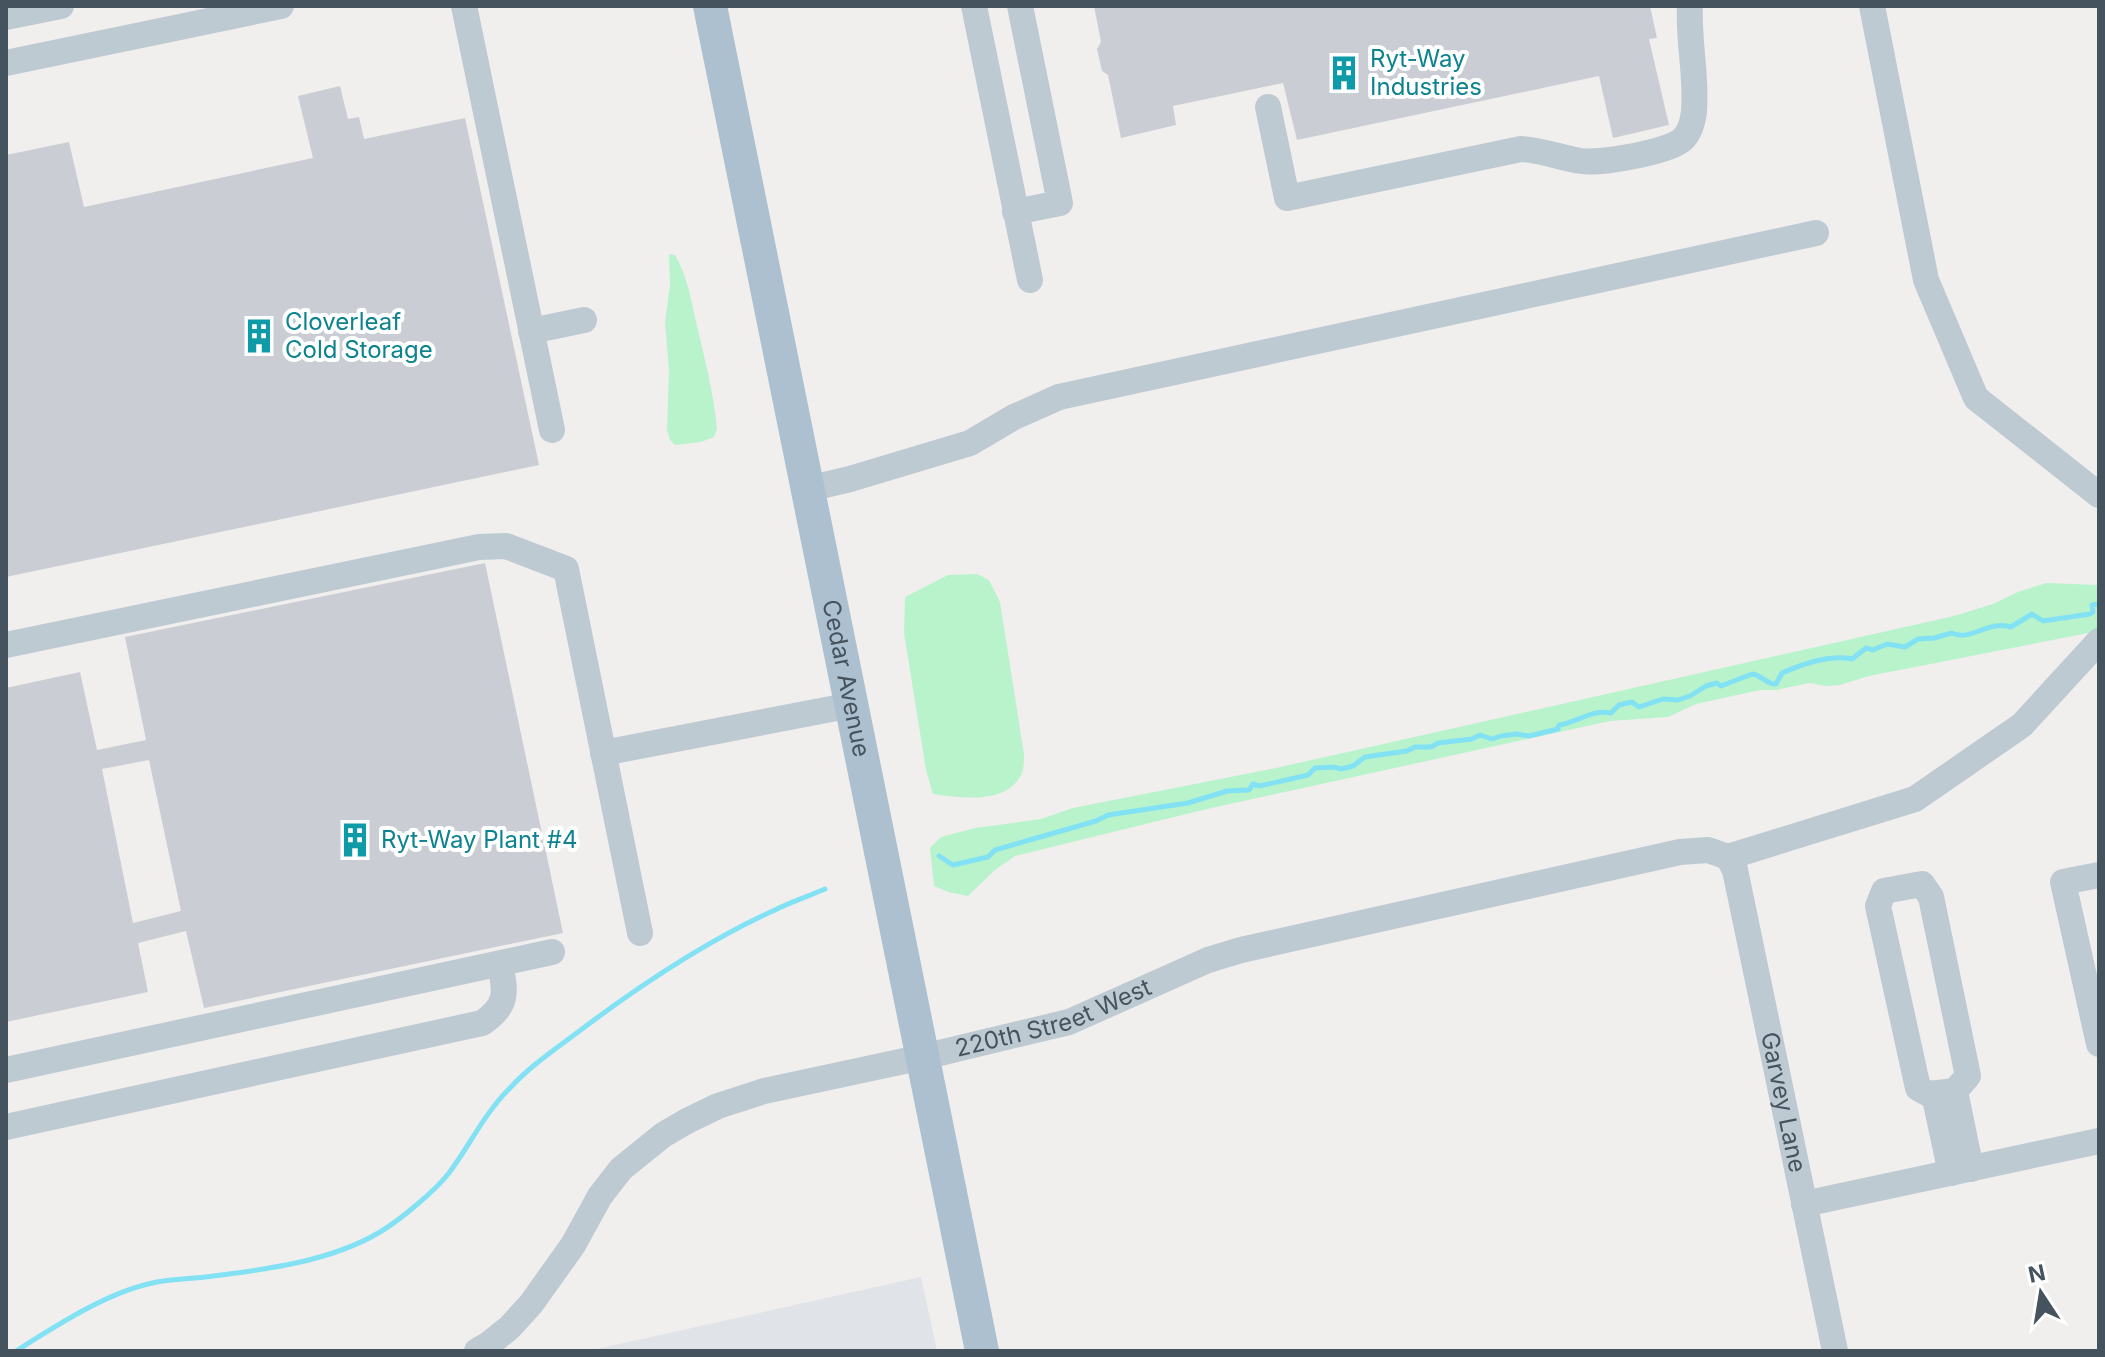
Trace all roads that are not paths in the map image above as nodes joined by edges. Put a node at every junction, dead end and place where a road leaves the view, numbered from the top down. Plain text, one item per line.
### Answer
1 (61, 6) edge
2 (281, 6) edge
3 (464, 6) edge
4 (710, 6) edge
5 (974, 6) edge
6 (1020, 6) edge
7 (1690, 6) edge
8 (1872, 6) edge
9 (6, 17) edge
10 (6, 63) edge
11 (1268, 107) dead end
12 (1015, 212) junction
13 (1816, 233) dead end
14 (1030, 280) dead end
15 (584, 320) dead end
16 (531, 331) junction
17 (552, 430) dead end
18 (808, 489) junction
19 (2099, 495) edge
20 (2099, 641) edge
21 (6, 645) edge
22 (852, 705) junction
23 (603, 753) junction
24 (1728, 857) junction
25 (2099, 875) edge
26 (640, 933) dead end
27 (552, 952) dead end
28 (500, 964) junction
29 (2099, 1044) edge
30 (923, 1057) junction
31 (6, 1070) edge
32 (1945, 1092) junction
33 (6, 1127) edge
34 (2099, 1141) edge
35 (1961, 1171) junction
36 (1804, 1204) junction
37 (477, 1351) edge
38 (982, 1351) edge
39 (1835, 1351) edge

1 - 9 street
2 - 10 street
3 - 16 street
4 - 18 main road, Cedar Avenue
5 - 12 street
6 - 12 street
7 - 11 street
8 - 19 street
12 - 14 street
13 - 18 street
15 - 16 street
16 - 17 street
18 - 22 main road, Cedar Avenue
20 - 24 street
21 - 23 street
22 - 23 street
22 - 30 main road, Cedar Avenue
23 - 26 street
24 - 30 street, 220th Street West
24 - 36 street, Garvey Lane
25 - 29 street
27 - 28 street
28 - 31 street
28 - 33 street
30 - 37 street, 220th Street West
30 - 38 main road, Cedar Avenue
32 - 32 street
32 - 35 street
34 - 35 street
35 - 36 street
36 - 39 street, Garvey Lane

